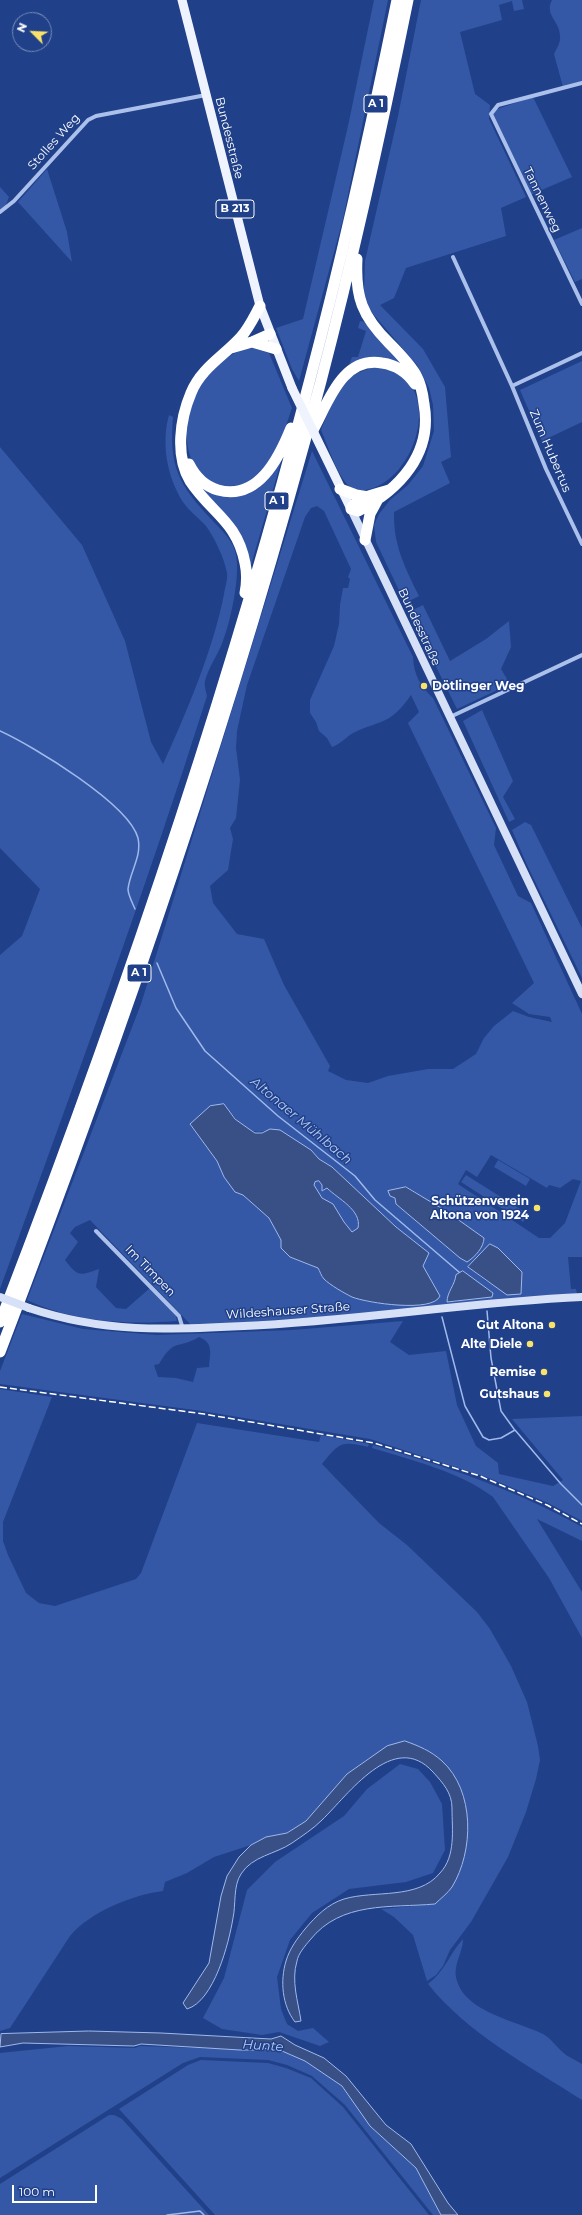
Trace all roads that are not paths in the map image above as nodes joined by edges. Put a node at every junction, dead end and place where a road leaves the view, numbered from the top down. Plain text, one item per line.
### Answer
1 (182, 0) edge
2 (397, 0) edge
3 (408, 0) edge
4 (582, 83) edge
5 (206, 95) junction
6 (0, 212) edge
7 (358, 233) junction
8 (453, 257) dead end
9 (582, 304) edge
10 (260, 306) junction
11 (269, 331) junction
12 (241, 337) junction
13 (252, 342) junction
14 (229, 348) junction
15 (276, 349) junction
16 (582, 353) edge
17 (310, 380) junction
18 (512, 386) junction
19 (423, 397) junction
20 (302, 448) junction
21 (182, 451) junction
22 (340, 489) junction
23 (373, 499) junction
24 (350, 509) junction
25 (365, 540) junction
26 (582, 544) edge
27 (242, 621) junction
28 (582, 655) edge
29 (449, 718) junction
30 (582, 994) edge
31 (96, 1231) dead end
32 (0, 1297) edge
33 (582, 1297) edge
34 (0, 1322) edge
35 (183, 1330) junction
36 (0, 1352) edge

1 - 5 main road, Bundesstraße / B 213
2 - 17 highway, A 1
3 - 7 highway, A 1
4 - 9 street, Tannenweg
5 - 6 street, Stolles Weg
5 - 10 main road, Bundesstraße / B 213
7 - 19 highway
7 - 20 highway, A 1
8 - 18 street, Zum Hubertus
10 - 11 main road, Bundesstraße / B 213
10 - 12 highway
11 - 12 highway
11 - 13 highway
11 - 15 main road, Bundesstraße / B 213
12 - 14 highway
13 - 14 highway
13 - 15 highway
14 - 21 highway
15 - 22 main road, Bundesstraße / B 213, bridge
16 - 18 street
17 - 21 highway
17 - 27 highway, A 1
18 - 26 street, Zum Hubertus
19 - 20 highway
19 - 23 highway
20 - 36 highway, A 1
21 - 27 highway
22 - 23 highway
22 - 24 main road, Bundesstraße / B 213
23 - 24 highway
23 - 25 highway
24 - 25 main road, Bundesstraße
25 - 29 main road, Bundesstraße
27 - 34 highway, A 1
28 - 29 street
29 - 30 main road, Bundesstraße
31 - 35 street, Im Timpen
32 - 35 main road, Wildeshauser Straße, bridge
33 - 35 main road, Wildeshauser Straße

